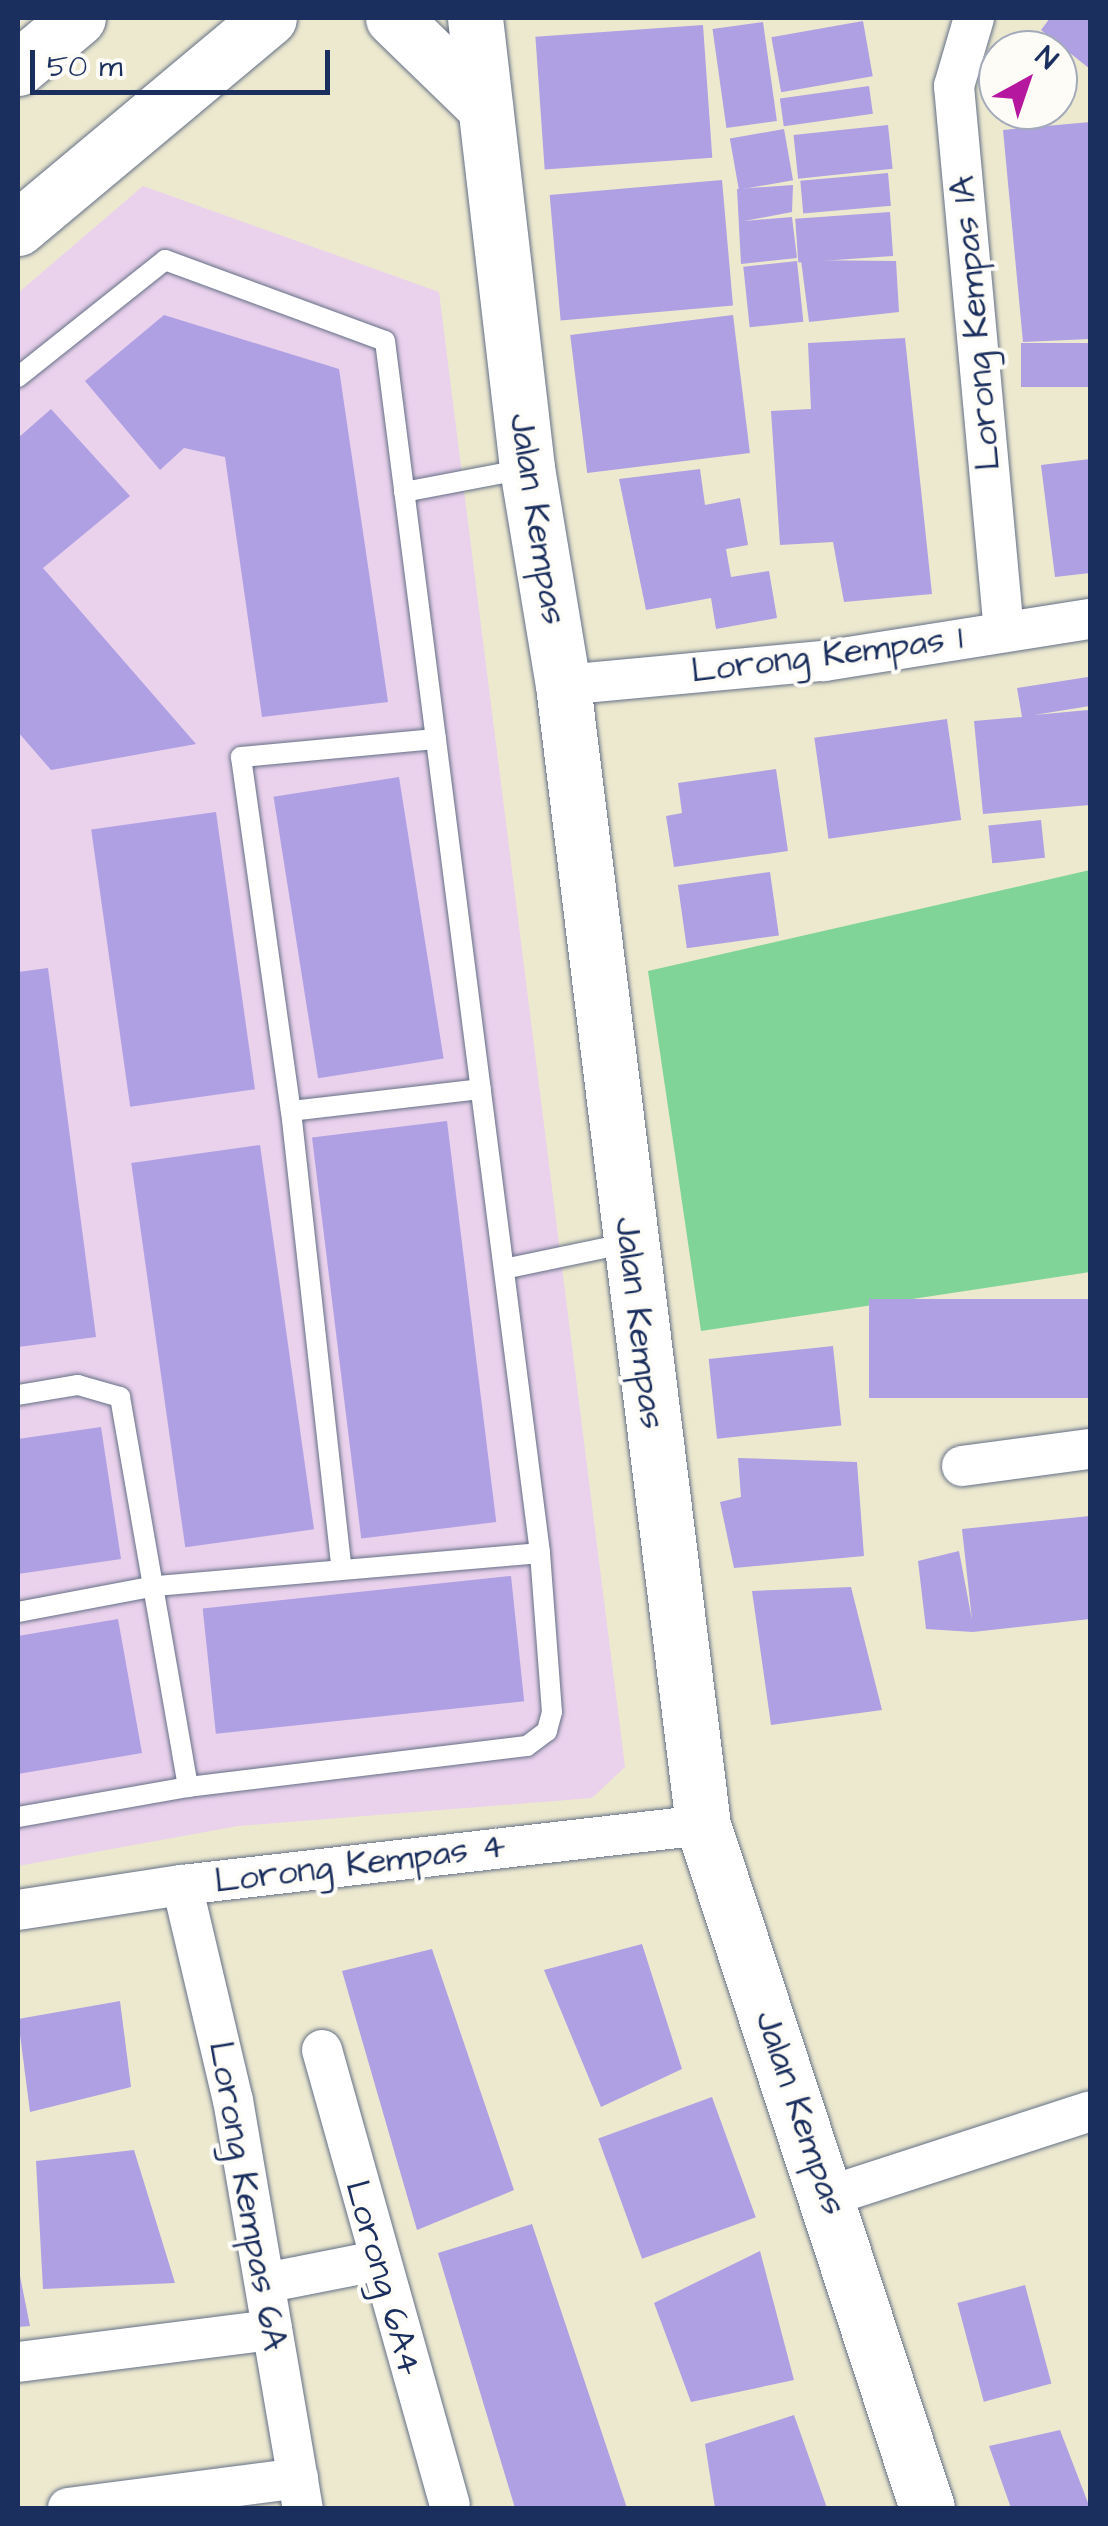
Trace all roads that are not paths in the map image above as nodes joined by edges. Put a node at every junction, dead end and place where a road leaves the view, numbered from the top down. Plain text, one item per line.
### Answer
1 (78, 18) edge
2 (393, 18) edge
3 (475, 18) edge
4 (974, 18) edge
5 (273, 19) edge
6 (18, 68) edge
7 (485, 107) junction
8 (18, 228) edge
9 (18, 378) edge
10 (527, 468) junction
11 (404, 492) junction
12 (1090, 620) edge
13 (1004, 632) junction
14 (563, 685) junction
15 (436, 739) junction
16 (481, 1088) junction
17 (291, 1111) junction
18 (628, 1242) junction
19 (504, 1269) junction
20 (18, 1395) edge
21 (1090, 1449) edge
22 (962, 1466) dead end
23 (540, 1553) junction
24 (341, 1566) junction
25 (156, 1586) junction
26 (18, 1612) edge
27 (188, 1788) junction
28 (18, 1817) edge
29 (702, 1825) junction
30 (182, 1885) junction
31 (18, 1910) edge
32 (322, 2050) dead end
33 (1090, 2111) edge
34 (829, 2196) junction
35 (376, 2261) junction
36 (264, 2282) junction
37 (272, 2330) junction
38 (18, 2362) edge
39 (300, 2493) edge
40 (450, 2504) dead end
41 (68, 2508) edge
42 (927, 2508) edge

1 - 6 main road
2 - 7 main road
3 - 7 main road, Jalan Kempas
4 - 13 street, Lorong Kempas 1A
5 - 8 main road
7 - 10 main road, Jalan Kempas
9 - 11 lane
10 - 11 lane
10 - 14 main road, Jalan Kempas
11 - 15 lane
12 - 13 street, Lorong Kempas 1
13 - 14 street, Lorong Kempas 1
14 - 18 main road, Jalan Kempas
15 - 16 lane
15 - 17 lane
16 - 17 lane
16 - 19 lane
17 - 24 lane
18 - 19 lane
18 - 29 main road, Jalan Kempas
19 - 23 lane
20 - 25 lane
21 - 22 street
23 - 24 lane
23 - 27 lane
24 - 25 lane
25 - 26 lane
25 - 27 lane
27 - 28 lane
29 - 30 street, Lorong Kempas 4
29 - 34 main road, Jalan Kempas
30 - 31 street, Lorong Kempas 4
30 - 36 street, Lorong Kempas 6A
32 - 35 street, Lorong 6A4
33 - 34 street
34 - 42 main road, Jalan Kempas
35 - 36 street
35 - 40 street, Lorong 6A4
36 - 37 street, Lorong Kempas 6A
37 - 38 street
37 - 39 street, Lorong Kempas 6A
39 - 41 street

